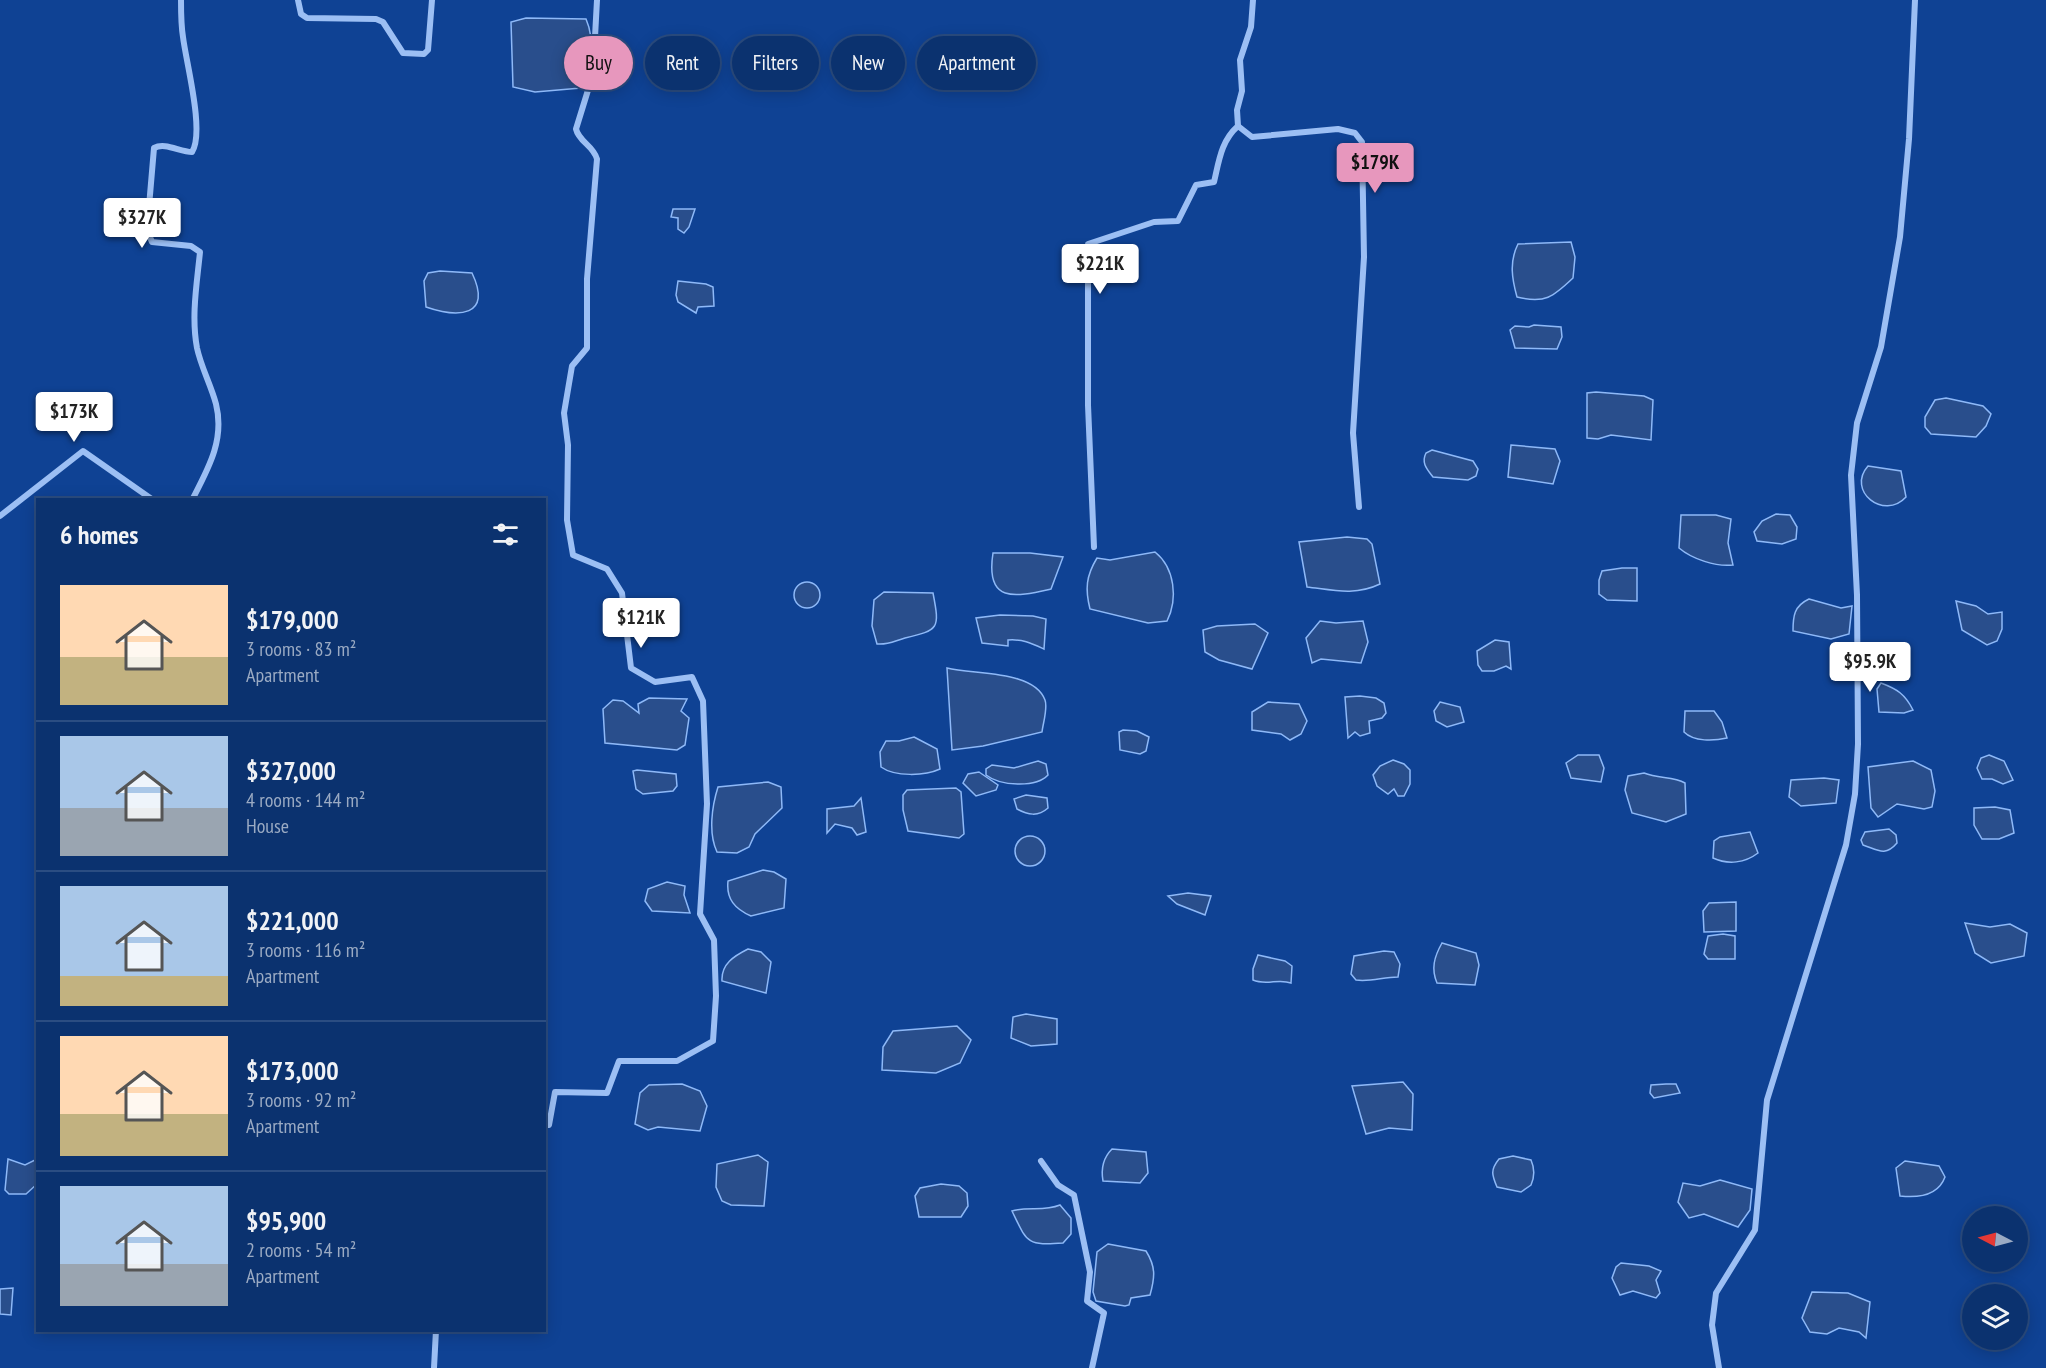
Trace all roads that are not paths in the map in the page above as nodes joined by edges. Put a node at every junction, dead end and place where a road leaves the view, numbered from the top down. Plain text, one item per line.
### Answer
1 (181, 0) edge
2 (298, 0) edge
3 (432, 0) edge
4 (597, 0) edge
5 (1253, 0) edge
6 (1915, 0) edge
7 (1238, 126) junction
8 (150, 498) edge
9 (193, 498) edge
10 (1359, 507) dead end
11 (0, 516) edge
12 (1094, 547) dead end
13 (546, 1124) edge
14 (1041, 1161) dead end
15 (436, 1332) edge
16 (434, 1368) edge
17 (1092, 1368) edge
18 (1719, 1368) edge

1 - 9 street
2 - 3 street
4 - 13 street
5 - 7 street
6 - 18 street
7 - 10 street
7 - 12 street
8 - 11 street
14 - 17 street
15 - 16 street

